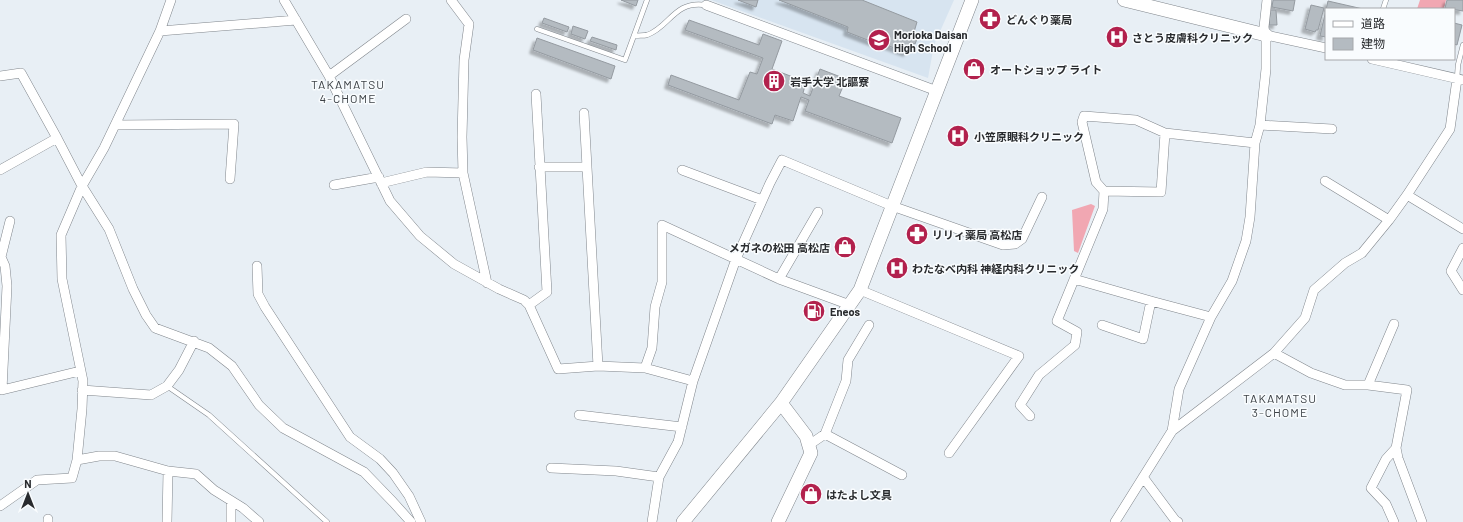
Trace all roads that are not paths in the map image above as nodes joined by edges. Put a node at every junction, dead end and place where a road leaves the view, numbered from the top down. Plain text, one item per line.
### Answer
1 (171, 0) edge
2 (284, 0) edge
3 (451, 0) edge
4 (647, 0) edge
5 (972, 0) edge
6 (1124, 0) edge
7 (1267, 0) edge
8 (706, 5) joint
9 (406, 19) dead end
10 (296, 20) junction
11 (537, 29) dead end
12 (160, 31) junction
13 (1266, 35) junction
14 (634, 36) junction
15 (1463, 45) edge
16 (1325, 48) edge
17 (1376, 60) edge
18 (0, 76) edge
19 (329, 76) junction
20 (1460, 79) edge
21 (937, 91) junction
22 (536, 94) dead end
23 (584, 114) dead end
24 (115, 125) junction
25 (1260, 125) junction
26 (1332, 129) dead end
27 (1165, 133) junction
28 (57, 138) junction
29 (1255, 142) junction
30 (539, 167) junction
31 (587, 167) junction
32 (0, 170) edge
33 (682, 170) dead end
34 (463, 173) junction
35 (230, 180) dead end
36 (380, 180) junction
37 (1325, 181) dead end
38 (334, 185) dead end
39 (82, 186) junction
40 (1104, 191) junction
41 (1407, 195) junction
42 (1042, 197) dead end
43 (762, 200) junction
44 (892, 206) junction
45 (818, 212) dead end
46 (1389, 220) junction
47 (10, 221) dead end
48 (1463, 229) edge
49 (1463, 248) edge
50 (736, 259) junction
51 (257, 266) dead end
52 (780, 279) junction
53 (1074, 279) junction
54 (487, 283) junction
55 (3, 286) edge
56 (860, 290) junction
57 (1463, 290) edge
58 (1151, 301) junction
59 (529, 305) junction
60 (850, 305) junction
61 (1211, 317) junction
62 (1394, 324) dead end
63 (870, 325) dead end
64 (1102, 325) dead end
65 (194, 341) junction
66 (1274, 353) junction
67 (598, 366) junction
68 (645, 368) junction
69 (80, 372) junction
70 (693, 381) junction
71 (1368, 385) junction
72 (167, 386) junction
73 (82, 390) junction
74 (781, 403) junction
75 (579, 415) dead end
76 (1030, 416) dead end
77 (682, 427) junction
78 (1172, 431) junction
79 (825, 434) junction
80 (809, 445) junction
81 (1396, 448) junction
82 (949, 453) dead end
83 (76, 460) junction
84 (552, 468) dead end
85 (168, 471) junction
86 (902, 475) dead end
87 (1143, 476) junction
88 (659, 477) junction
89 (232, 501) junction
90 (0, 506) edge
91 (1176, 521) edge
92 (167, 522) edge
93 (231, 522) edge
94 (259, 522) edge
95 (327, 522) edge
96 (411, 522) edge
97 (421, 522) edge
98 (652, 522) edge
99 (683, 522) edge
100 (778, 522) edge
101 (1115, 522) edge
102 (1394, 522) edge
103 (1422, 522) edge

1 - 12 street
2 - 10 street
3 - 34 street
4 - 14 lane
5 - 21 street
6 - 13 street
7 - 13 street
8 - 14 lane
8 - 21 street
9 - 19 street
10 - 12 street
10 - 19 street
11 - 14 lane
12 - 24 street
13 - 16 street
13 - 25 street
15 - 20 lane
17 - 20 street
18 - 28 street
19 - 36 street
20 - 41 street
21 - 44 street
22 - 30 street
23 - 31 street
24 - 35 street
24 - 39 street
25 - 26 street
25 - 29 street
27 - 29 street
27 - 40 street
27 - 40 street
28 - 32 street
28 - 39 street
29 - 61 street
30 - 31 street
30 - 59 street
31 - 67 street
33 - 43 street
34 - 36 street
34 - 54 street
36 - 38 street
36 - 54 street
37 - 46 street
39 - 65 street
39 - 69 street
40 - 53 street
41 - 46 street
41 - 48 street
42 - 44 street
43 - 44 street
43 - 50 street
44 - 56 street
45 - 52 street
46 - 66 street
47 - 55 street
49 - 57 street
50 - 52 street
50 - 68 street
50 - 70 street
51 - 97 street
52 - 60 street
53 - 58 street
53 - 76 street
54 - 59 street
55 - 69 street
56 - 60 street
56 - 82 street
58 - 61 street
58 - 64 street
59 - 67 street
60 - 74 street
61 - 78 street
62 - 71 street
63 - 79 street
65 - 72 street
65 - 96 street
66 - 71 street
66 - 78 street
67 - 68 street
68 - 70 street
69 - 73 street
70 - 77 street
71 - 81 street
72 - 73 street
72 - 95 lane
73 - 83 street
74 - 80 street
74 - 99 street
75 - 77 street
77 - 88 street
78 - 87 street
79 - 80 street
79 - 86 street
80 - 100 street
81 - 102 street
81 - 103 street
83 - 85 street
83 - 90 street
84 - 88 street
85 - 89 street
85 - 92 street
87 - 91 street
87 - 101 street
88 - 98 street
89 - 93 street
89 - 94 street

